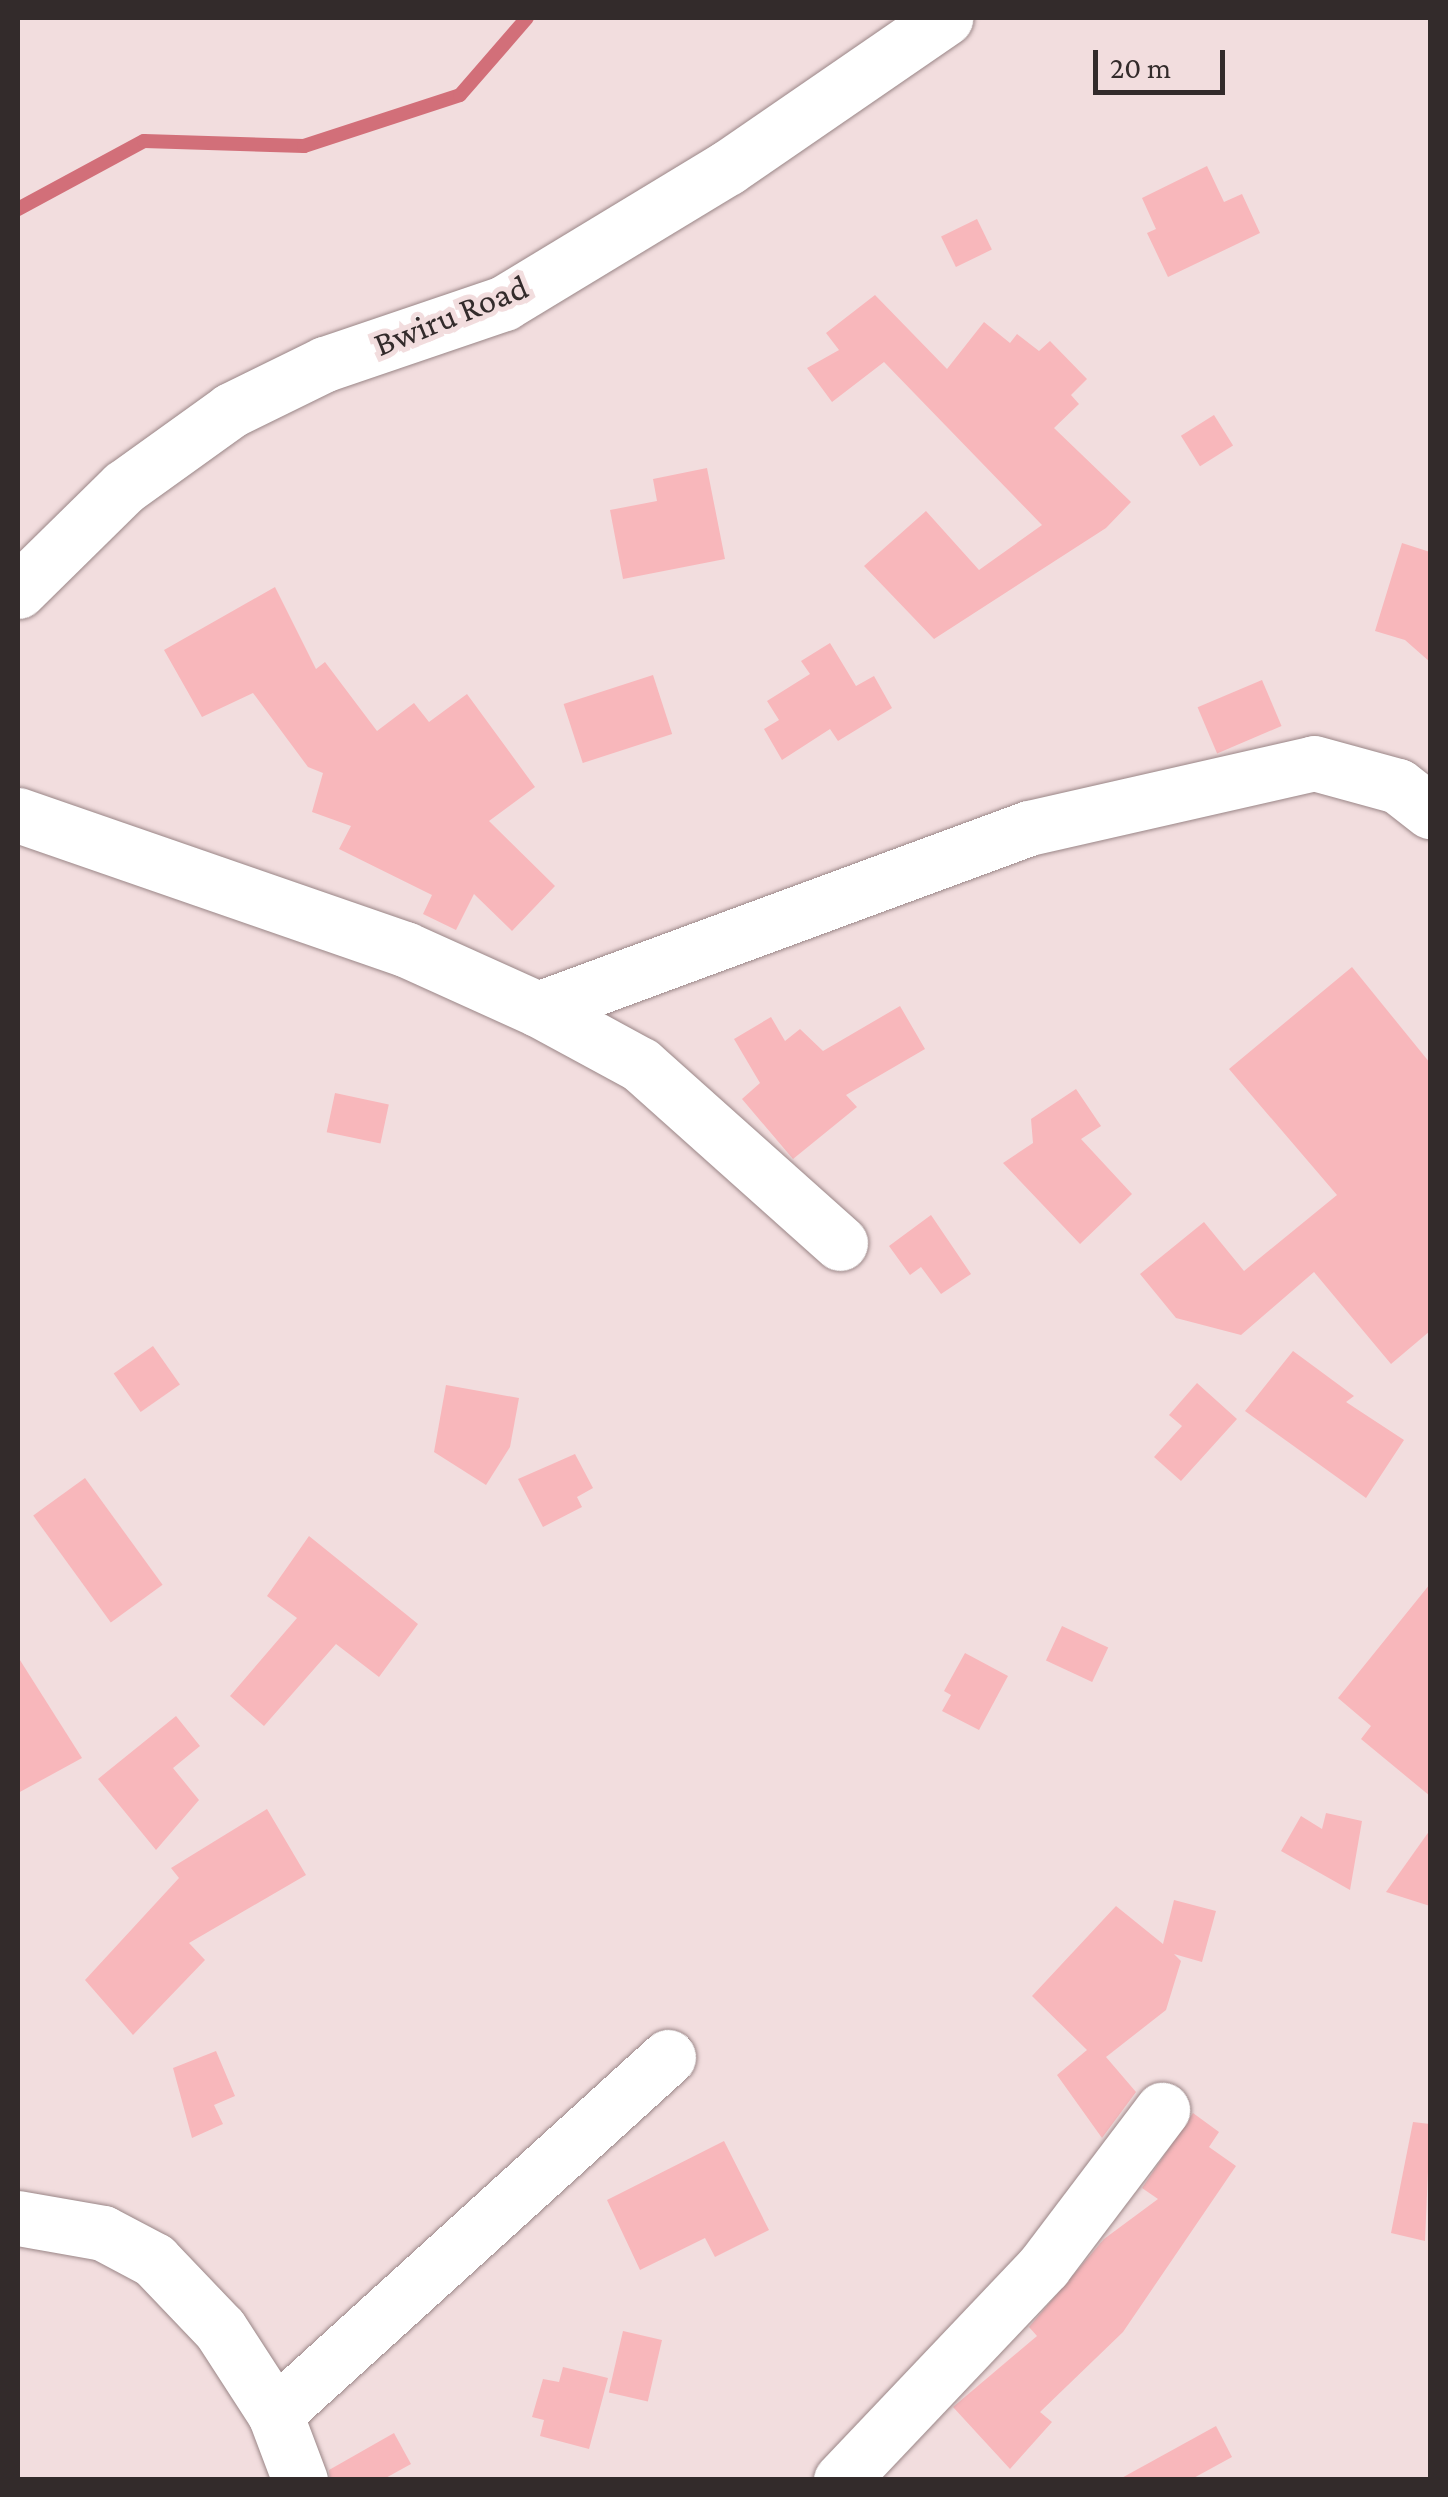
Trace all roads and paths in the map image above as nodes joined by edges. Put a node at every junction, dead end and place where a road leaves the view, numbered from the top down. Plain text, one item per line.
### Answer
1 (945, 18) edge
2 (18, 590) edge
3 (1430, 811) edge
4 (18, 814) edge
5 (538, 1009) junction
6 (840, 1243) dead end
7 (668, 2057) dead end
8 (1162, 2110) dead end
9 (18, 2218) edge
10 (276, 2414) junction
11 (300, 2480) edge
12 (842, 2480) edge

1 - 2 street, Bwiru Road
3 - 5 street
4 - 5 street
5 - 6 street
7 - 10 street
8 - 12 street
9 - 10 street
10 - 11 street

